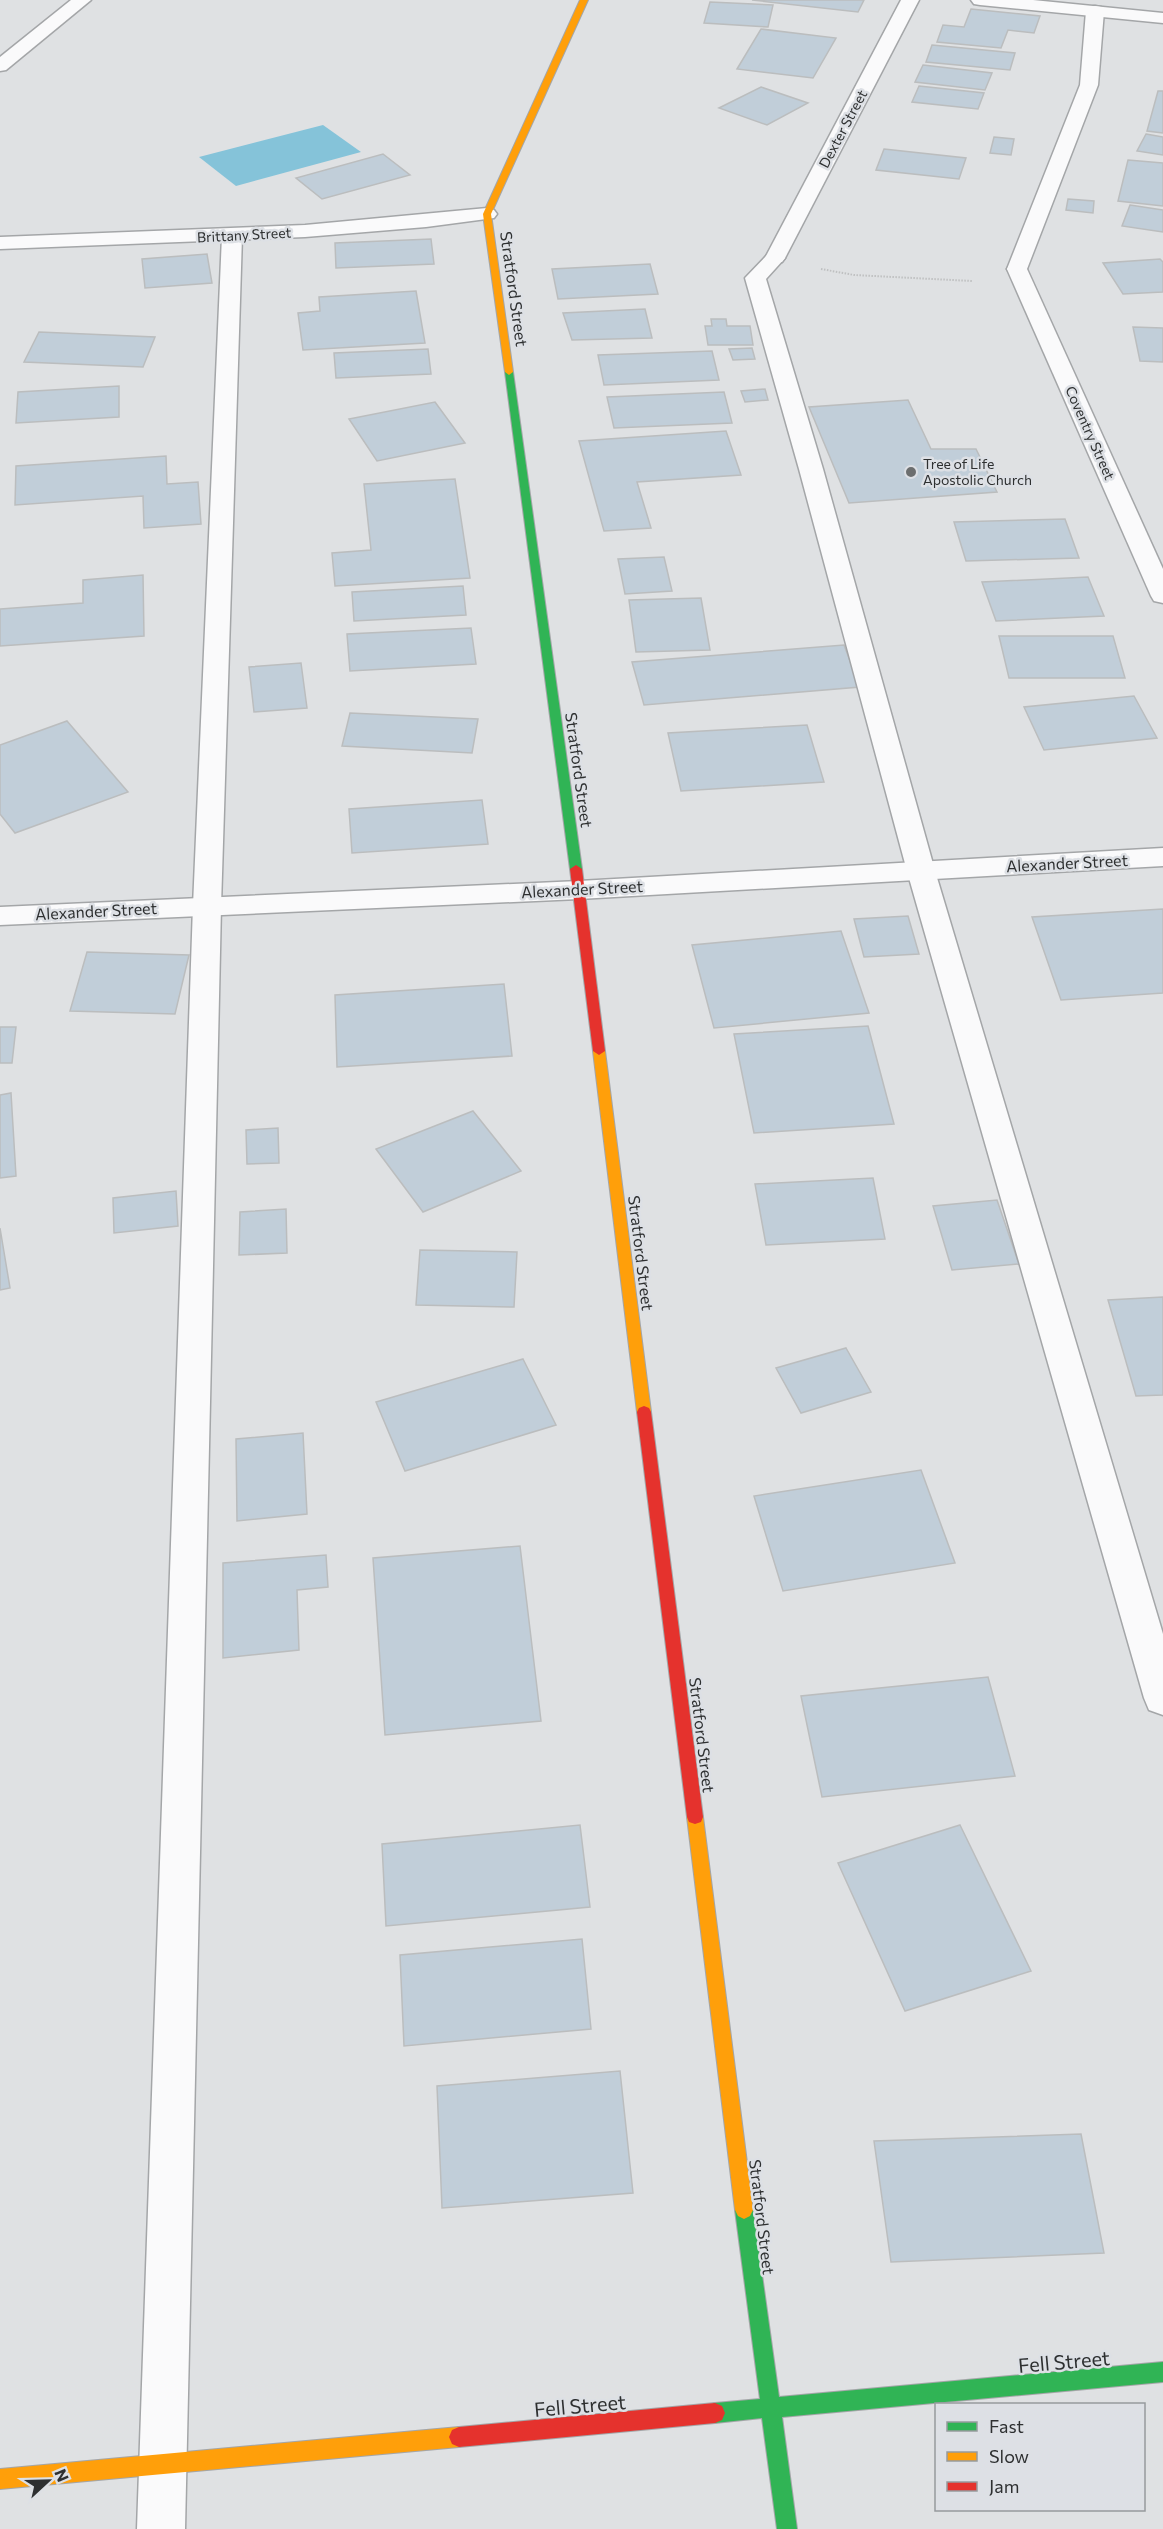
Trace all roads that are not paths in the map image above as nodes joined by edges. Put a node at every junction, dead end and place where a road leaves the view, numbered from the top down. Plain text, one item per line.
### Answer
1 (82, 0) edge
2 (584, 0) edge
3 (910, 0) edge
4 (980, 0) edge
5 (1095, 11) junction
6 (1163, 18) edge
7 (0, 66) edge
8 (487, 214) junction
9 (232, 236) junction
10 (0, 243) edge
11 (1163, 596) edge
12 (1163, 857) edge
13 (921, 871) junction
14 (579, 890) junction
15 (207, 906) junction
16 (0, 916) edge
17 (1163, 1698) edge
18 (1163, 2372) edge
19 (770, 2408) junction
20 (164, 2464) junction
21 (0, 2479) edge
22 (161, 2529) edge
23 (787, 2529) edge

1 - 7 street
2 - 8 street, Stratford Street
3 - 13 street, Dexter Street
4 - 5 street
5 - 6 street
5 - 11 street, Coventry Street
8 - 9 street, Brittany Street
8 - 14 street, Stratford Street
9 - 10 street, Brittany Street
9 - 15 street
12 - 13 street, Alexander Street
13 - 14 street, Alexander Street
13 - 17 street
14 - 15 street, Alexander Street
14 - 19 street, Stratford Street
15 - 16 street, Alexander Street
15 - 20 street
18 - 19 street, Fell Street
19 - 20 street, Fell Street
19 - 23 street, Stratford Street
20 - 21 street, Fell Street
20 - 22 street

